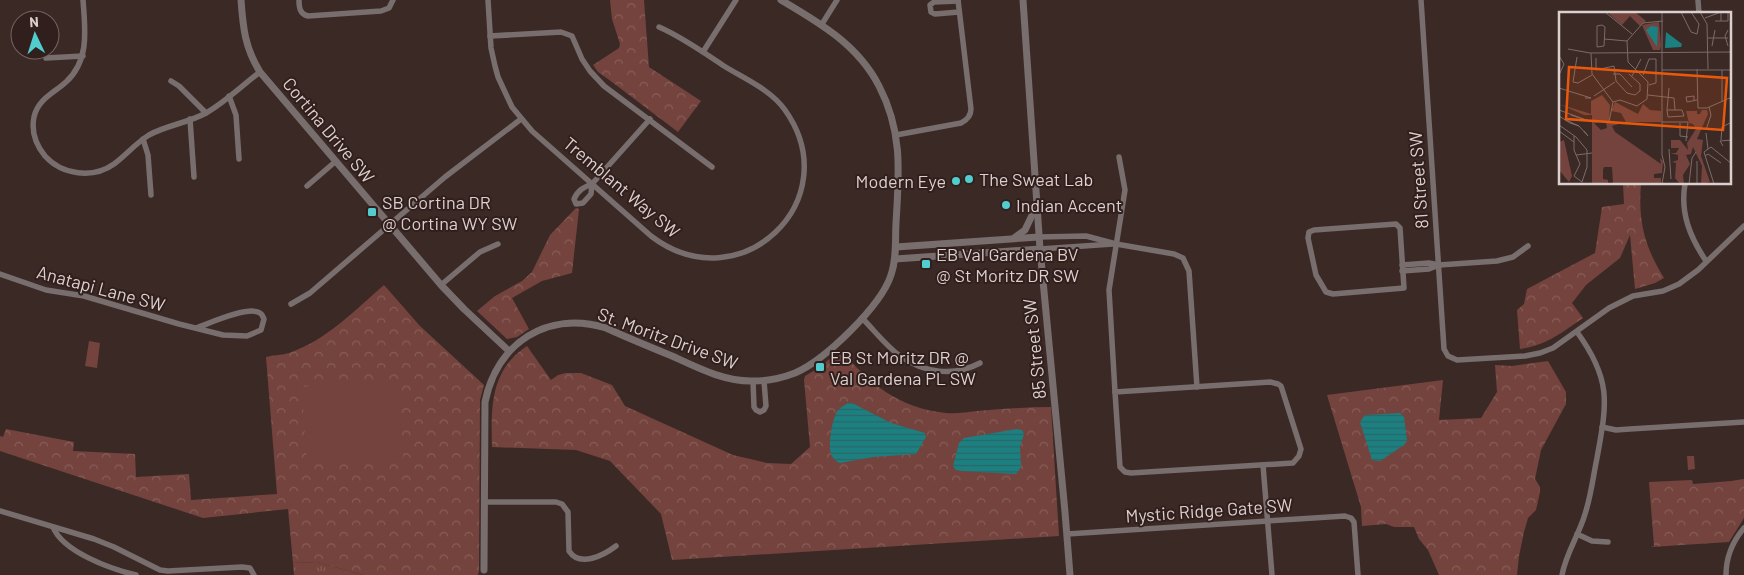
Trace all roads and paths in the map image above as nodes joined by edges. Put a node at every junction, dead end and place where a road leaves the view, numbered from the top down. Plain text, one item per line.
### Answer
1 (83, 0) edge
2 (241, 0) edge
3 (299, 0) edge
4 (393, 0) edge
5 (488, 0) edge
6 (736, 0) edge
7 (781, 0) edge
8 (837, 0) edge
9 (958, 0) edge
10 (1023, 0) edge
11 (1420, 0) edge
12 (959, 12) junction
13 (822, 24) junction
14 (659, 26) dead end
15 (490, 36) junction
16 (703, 52) junction
17 (83, 56) junction
18 (60, 57) edge
19 (260, 72) junction
20 (171, 80) dead end
21 (229, 96) junction
22 (206, 113) junction
23 (190, 119) junction
24 (650, 119) junction
25 (521, 120) junction
26 (896, 135) junction
27 (143, 139) junction
28 (1119, 157) dead end
29 (239, 158) dead end
30 (336, 161) junction
31 (712, 166) dead end
32 (194, 177) dead end
33 (592, 184) junction
34 (1685, 185) edge
35 (308, 186) dead end
36 (151, 195) dead end
37 (1037, 204) junction
38 (390, 224) junction
39 (1744, 226) edge
40 (1039, 237) junction
41 (1012, 239) junction
42 (498, 244) dead end
43 (1116, 244) junction
44 (1528, 246) dead end
45 (896, 247) junction
46 (1040, 250) junction
47 (895, 259) junction
48 (1706, 261) junction
49 (1439, 265) junction
50 (1402, 268) junction
51 (0, 274) edge
52 (441, 285) junction
53 (291, 304) dead end
54 (862, 318) junction
55 (196, 328) junction
56 (1577, 332) junction
57 (509, 351) junction
58 (980, 363) dead end
59 (764, 381) junction
60 (752, 382) junction
61 (1197, 387) junction
62 (1115, 392) junction
63 (1744, 422) edge
64 (1602, 427) junction
65 (1263, 465) junction
66 (484, 502) junction
67 (0, 511) edge
68 (1268, 521) junction
69 (53, 527) junction
70 (1744, 528) edge
71 (1067, 534) junction
72 (1576, 534) junction
73 (1608, 542) dead end
74 (616, 546) dead end
75 (484, 570) dead end
76 (136, 575) edge
77 (254, 575) edge
78 (1070, 575) edge
79 (1272, 575) edge
80 (1358, 575) edge
81 (1562, 575) edge
82 (1726, 575) edge

1 - 17 street
2 - 19 street, Cortina Drive SW
3 - 4 street
5 - 15 street, Tremblant Way SW
6 - 16 street
7 - 13 street, St. Moritz Drive SW
8 - 13 street
9 - 12 street
9 - 12 street
10 - 37 street, 85 Street SW
11 - 49 street, 81 Street SW
12 - 26 street
13 - 26 street, St. Moritz Drive SW
14 - 16 street, Tremblant Way SW
15 - 24 street
15 - 25 street, Tremblant Way SW
16 - 33 street, Tremblant Way SW
17 - 18 street
17 - 27 street
19 - 21 street
19 - 30 street, Cortina Drive SW
20 - 22 street
21 - 22 street
21 - 29 street
22 - 23 street
23 - 27 street
23 - 32 street
24 - 31 street
24 - 33 street
25 - 33 street, Tremblant Way SW
25 - 38 street
26 - 45 street, St. Moritz Drive SW
27 - 36 street
28 - 43 street
30 - 35 street
30 - 38 street, Cortina Drive SW
34 - 48 street
37 - 40 street, 85 Street SW
37 - 41 street
38 - 52 street, Cortina Drive SW
38 - 53 street
39 - 48 street
40 - 41 street
40 - 43 street
40 - 46 street, 85 Street SW
41 - 45 street
42 - 52 street
43 - 46 street
43 - 61 street
43 - 62 street
44 - 49 street
45 - 47 street, St. Moritz Drive SW
46 - 47 street
46 - 71 street, 85 Street SW
47 - 54 street, St. Moritz Drive SW
48 - 56 street
49 - 50 street
49 - 56 street, 81 Street SW
50 - 50 street
51 - 55 street, Anatapi Lane SW
52 - 57 street, Cortina Drive SW
54 - 58 street
54 - 59 street, St. Moritz Drive SW
55 - 55 street, Anatapi Lane SW
56 - 64 street
57 - 60 street, St. Moritz Drive SW
57 - 66 street, St. Moritz Drive SW
59 - 60 street, St. Moritz Drive SW
59 - 60 street
61 - 62 street
61 - 65 street
62 - 65 street
63 - 64 street
64 - 72 street
65 - 68 street
66 - 74 street
66 - 75 street, St. Moritz Drive SW
67 - 69 street
68 - 71 street, Mystic Ridge Gate SW
68 - 79 street
68 - 80 street, Mystic Ridge Gate SW
69 - 76 street
69 - 77 street
70 - 82 street
71 - 78 street, 85 Street SW
72 - 73 street
72 - 81 street

